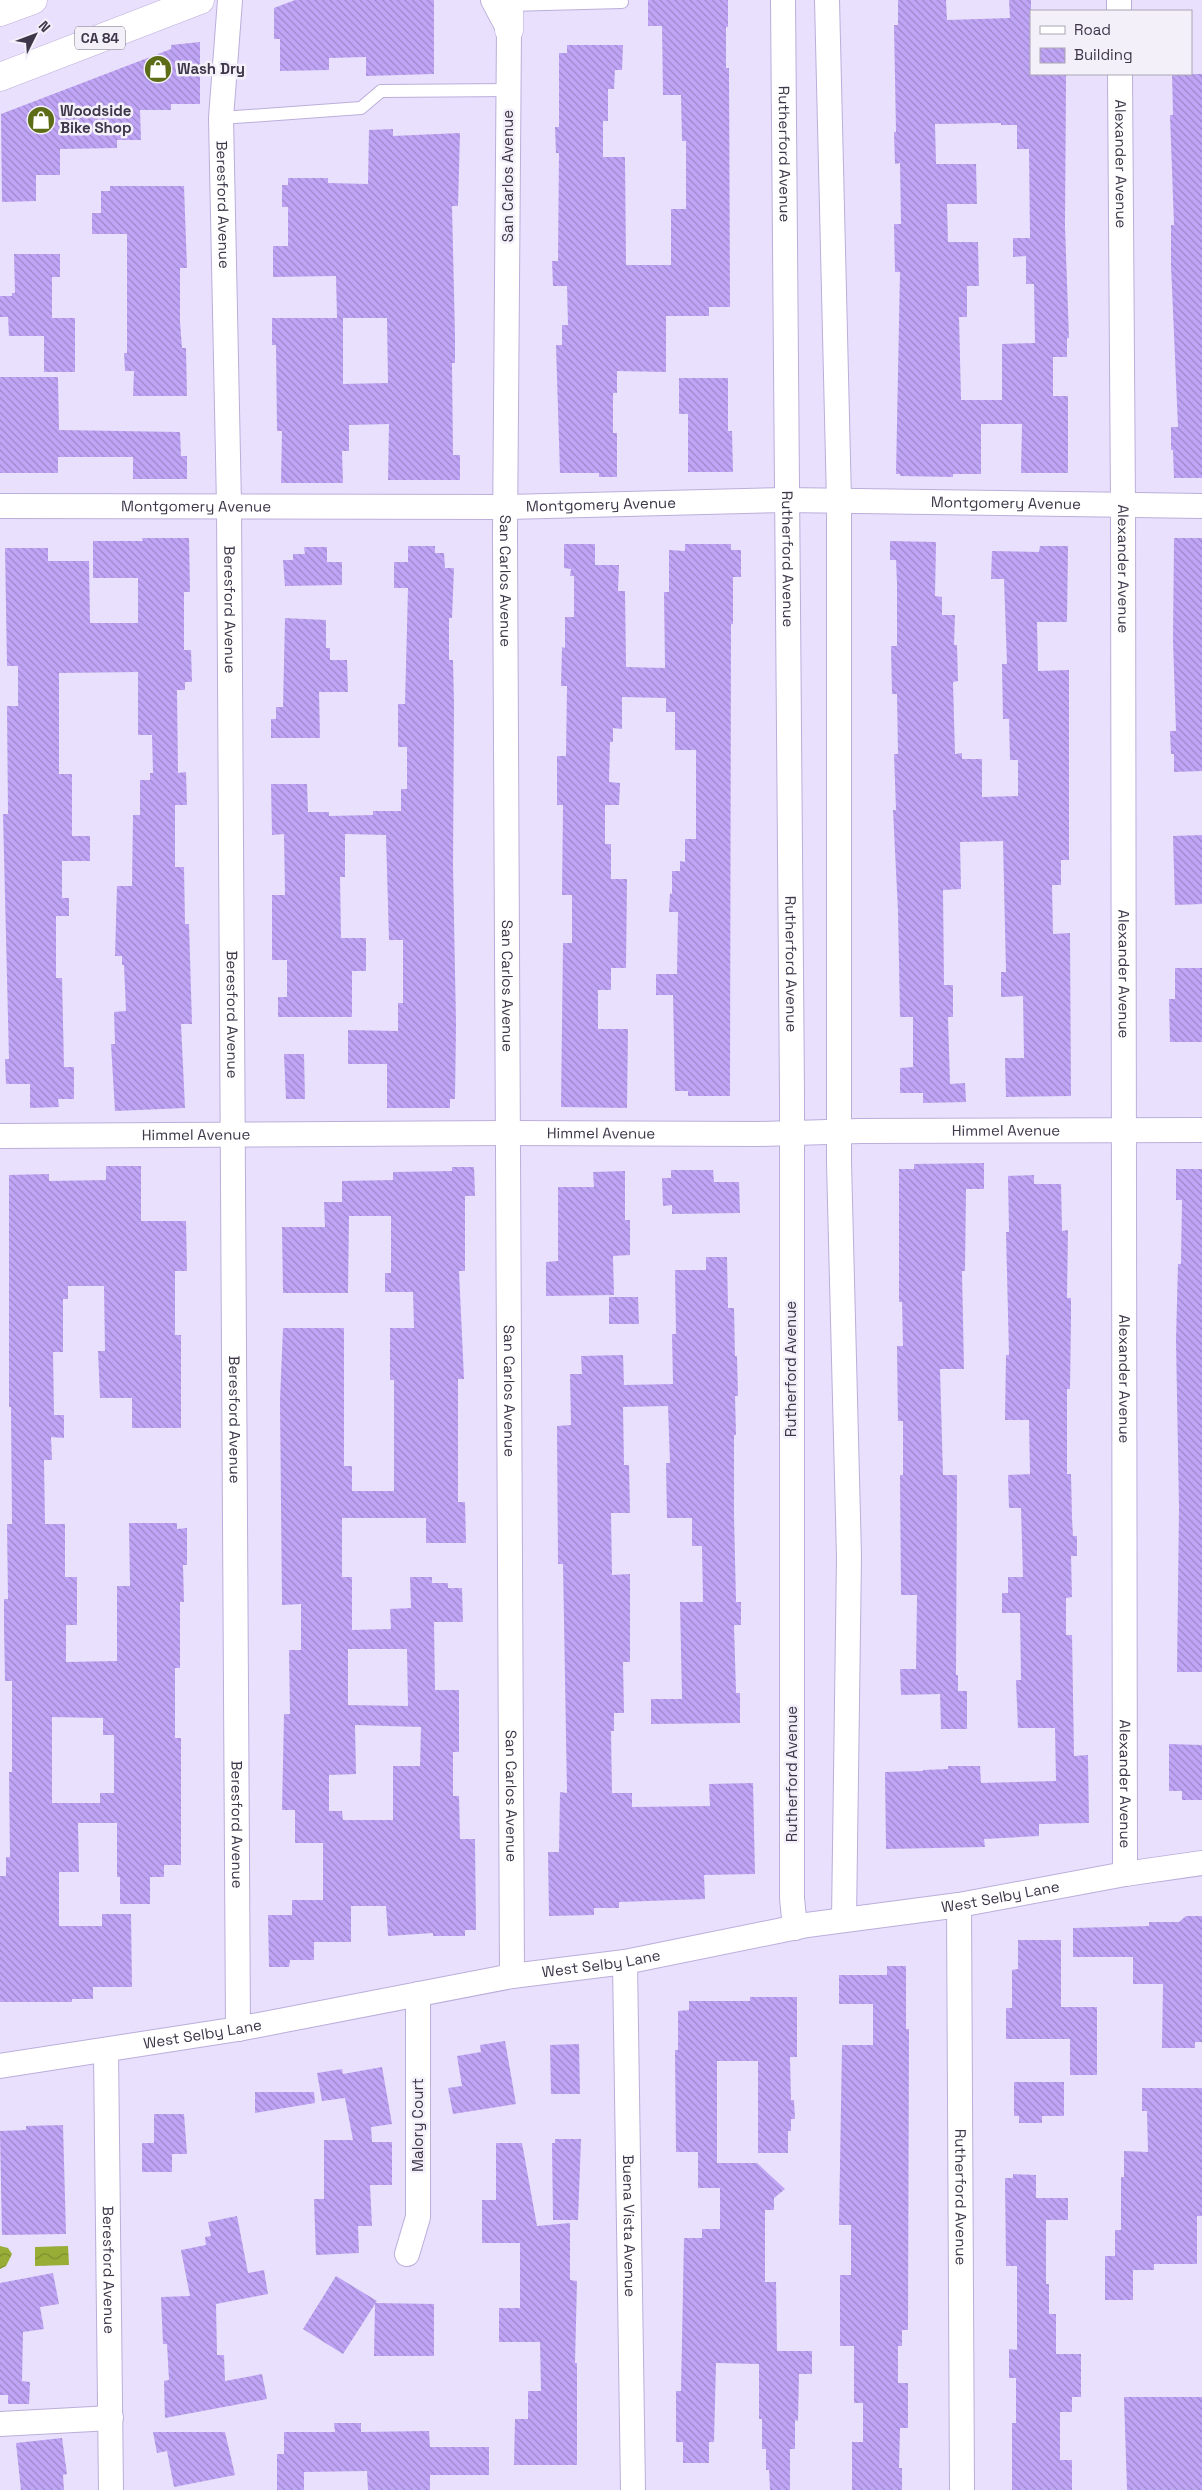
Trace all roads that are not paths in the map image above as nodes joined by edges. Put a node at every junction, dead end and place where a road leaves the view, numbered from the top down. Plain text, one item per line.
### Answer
1 (33, 0) edge
2 (200, 0) edge
3 (230, 0) edge
4 (783, 0) edge
5 (827, 0) edge
6 (622, 2) dead end
7 (503, 8) edge
8 (0, 12) edge
9 (1120, 75) edge
10 (0, 77) edge
11 (509, 90) junction
12 (221, 118) junction
13 (786, 500) junction
14 (839, 501) junction
15 (1123, 505) junction
16 (0, 506) edge
17 (229, 506) junction
18 (1202, 506) edge
19 (505, 507) junction
20 (1123, 1130) junction
21 (1202, 1130) edge
22 (839, 1132) junction
23 (507, 1133) junction
24 (791, 1133) junction
25 (0, 1136) edge
26 (234, 1136) junction
27 (1202, 1863) edge
28 (1125, 1874) junction
29 (959, 1905) junction
30 (844, 1920) junction
31 (795, 1928) junction
32 (625, 1962) junction
33 (512, 1976) junction
34 (418, 1994) junction
35 (238, 2029) junction
36 (106, 2051) junction
37 (0, 2066) edge
38 (407, 2254) dead end
39 (111, 2418) junction
40 (0, 2424) edge
41 (111, 2490) edge
42 (633, 2490) edge
43 (962, 2490) edge

1 - 8 main road
2 - 10 main road, CA 84
3 - 12 street, Beresford Avenue
4 - 13 street, Rutherford Avenue
5 - 14 street
6 - 7 lane
7 - 11 street, San Carlos Avenue
9 - 15 street, Alexander Avenue
11 - 12 lane
11 - 19 street, San Carlos Avenue
12 - 17 street, Beresford Avenue
13 - 14 street, Montgomery Avenue
13 - 19 street, Montgomery Avenue
13 - 24 street, Rutherford Avenue
14 - 15 street, Montgomery Avenue
14 - 22 street
15 - 18 street, Montgomery Avenue
15 - 20 street, Alexander Avenue
16 - 17 street, Montgomery Avenue
17 - 19 street, Montgomery Avenue
17 - 26 street, Beresford Avenue
19 - 23 street, San Carlos Avenue
20 - 21 street, Himmel Avenue
20 - 22 street, Himmel Avenue
20 - 28 street, Alexander Avenue
22 - 24 street, Himmel Avenue
22 - 30 street
23 - 24 street, Himmel Avenue
23 - 26 street, Himmel Avenue
23 - 33 street, San Carlos Avenue
24 - 31 street, Rutherford Avenue
25 - 26 street, Himmel Avenue
26 - 35 street, Beresford Avenue
27 - 28 street, West Selby Lane
28 - 29 street, West Selby Lane
29 - 30 street, West Selby Lane
29 - 43 street, Rutherford Avenue
30 - 31 street, West Selby Lane
31 - 32 street, West Selby Lane
32 - 33 street, West Selby Lane
32 - 42 street, Buena Vista Avenue
33 - 34 street, West Selby Lane
34 - 35 street, West Selby Lane
34 - 38 street, Malory Court
35 - 36 street, West Selby Lane
36 - 37 street, West Selby Lane
36 - 39 street, Beresford Avenue
39 - 40 street
39 - 41 street, Beresford Avenue

